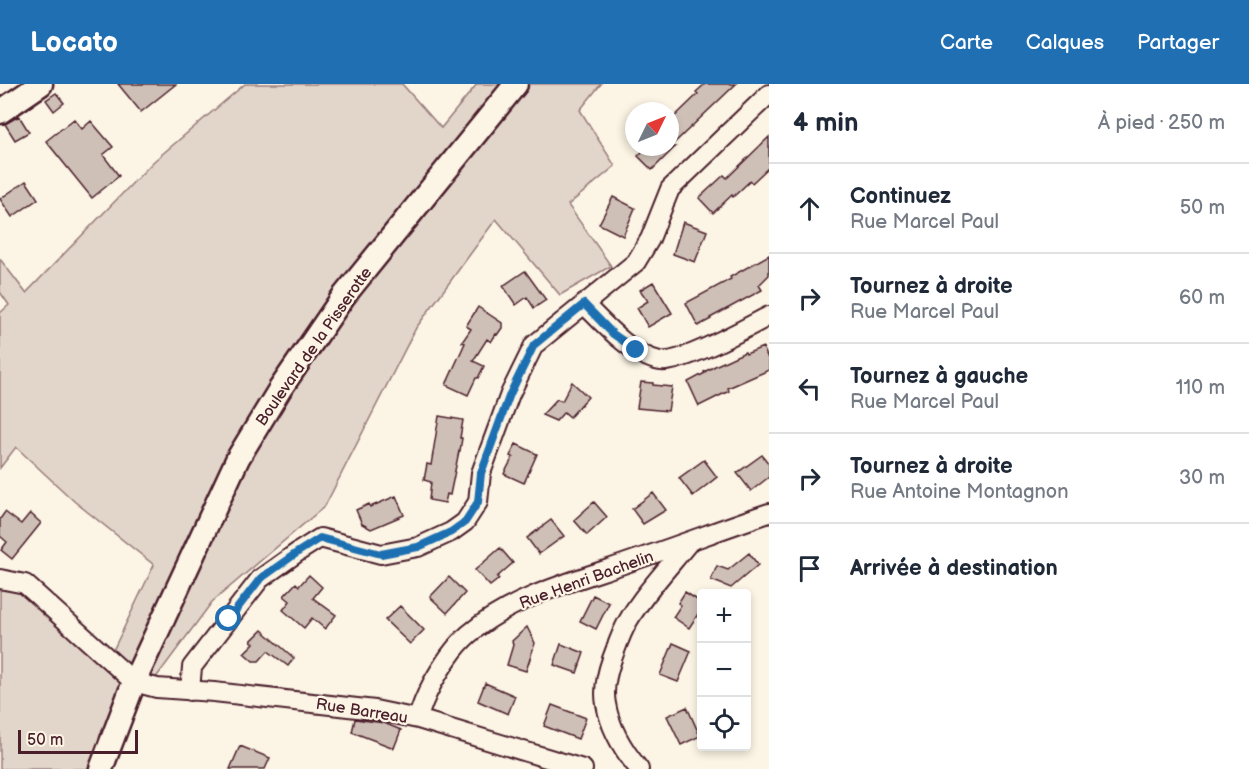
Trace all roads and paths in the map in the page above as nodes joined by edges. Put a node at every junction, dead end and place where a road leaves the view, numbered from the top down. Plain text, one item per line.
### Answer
1 (41, 84) edge
2 (516, 84) edge
3 (769, 94) edge
4 (0, 112) edge
5 (584, 304) junction
6 (769, 316) edge
7 (769, 513) edge
8 (691, 541) junction
9 (0, 579) edge
10 (134, 682) junction
11 (190, 691) junction
12 (418, 719) junction
13 (100, 769) edge
14 (584, 769) edge
15 (639, 769) edge

1 - 4 street
2 - 10 street, Boulevard de la Pisserotte
3 - 5 street
5 - 6 street
5 - 11 street
7 - 8 street, Rue Henri Bachelin
8 - 12 street, Rue Henri Bachelin
8 - 15 street
9 - 10 street
10 - 11 street, Rue Barreau
10 - 13 street, Boulevard de la Pisserotte
11 - 12 street, Rue Barreau
12 - 14 street, Rue Barreau

